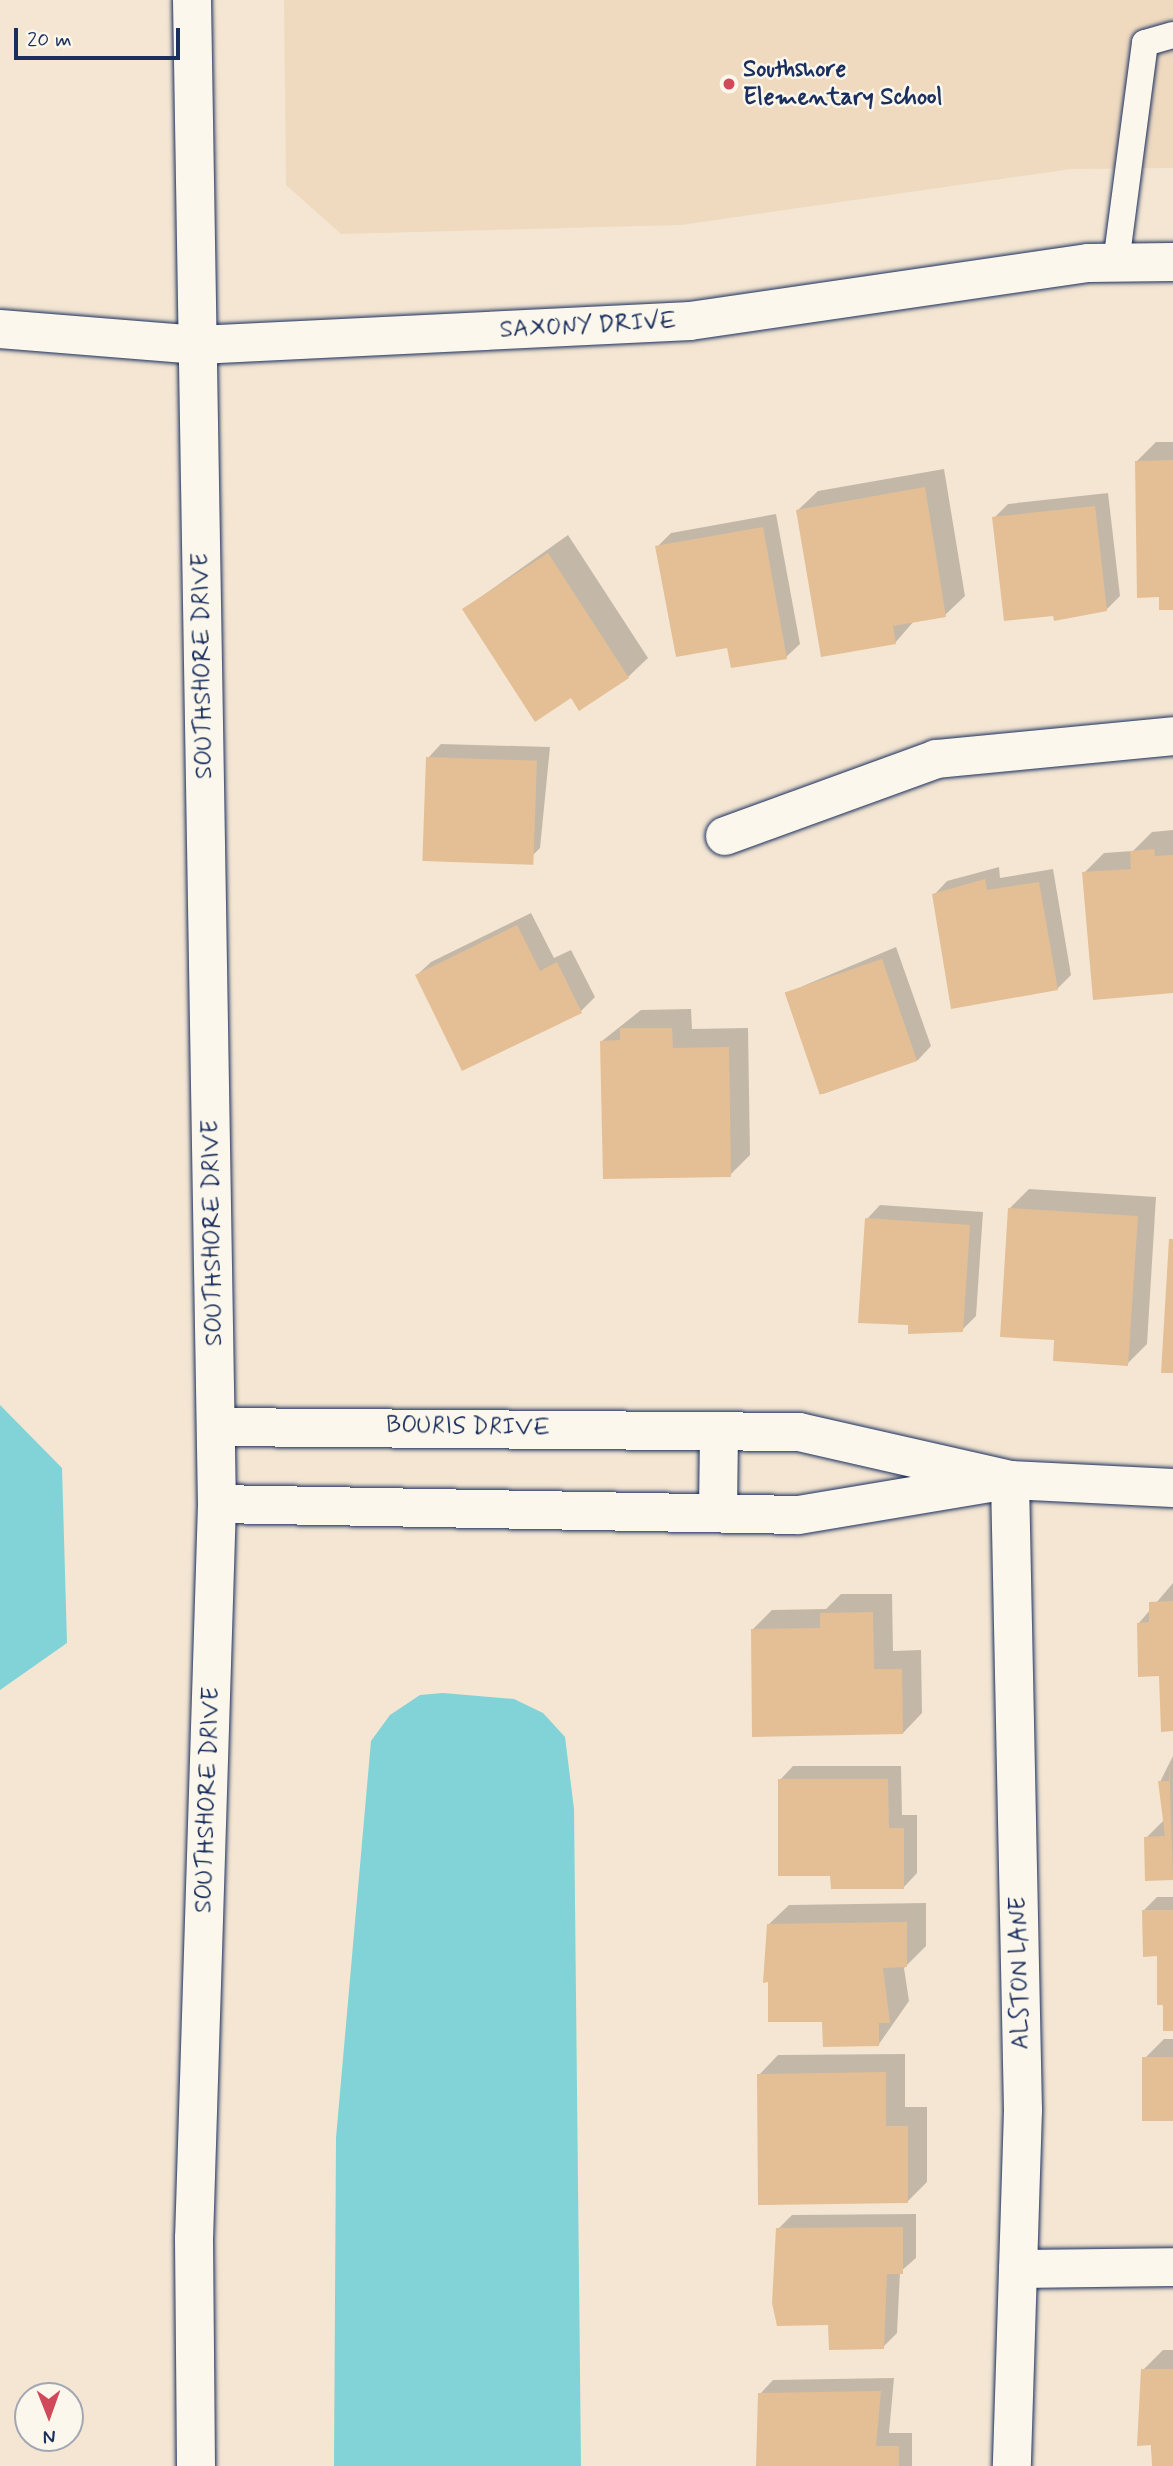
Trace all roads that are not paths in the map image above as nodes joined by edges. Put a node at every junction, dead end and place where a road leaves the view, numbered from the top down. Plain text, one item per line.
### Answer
1 (192, 0) edge
2 (1173, 35) edge
3 (1173, 262) edge
4 (1116, 263) junction
5 (0, 329) edge
6 (198, 345) junction
7 (1173, 736) edge
8 (725, 836) dead end
9 (216, 1427) junction
10 (719, 1431) junction
11 (1010, 1480) junction
12 (1173, 1488) edge
13 (217, 1504) junction
14 (718, 1513) junction
15 (1173, 2267) edge
16 (1018, 2269) junction
17 (196, 2466) edge
18 (1012, 2466) edge

1 - 6 street, SOUTHSHORE DRIVE
2 - 4 lane
3 - 4 street, SAXONY DRIVE
4 - 6 street, SAXONY DRIVE
5 - 6 street, SAXONY DRIVE
6 - 9 street, SOUTHSHORE DRIVE
7 - 8 street
9 - 10 street, BOURIS DRIVE
9 - 13 street, SOUTHSHORE DRIVE
10 - 11 street, BOURIS DRIVE
10 - 14 street
11 - 12 street, BOURIS DRIVE
11 - 14 street, BOURIS DRIVE
11 - 16 street, ALSTON LANE
13 - 14 street, BOURIS DRIVE
13 - 17 street, SOUTHSHORE DRIVE
15 - 16 street
16 - 18 street, ALSTON LANE

